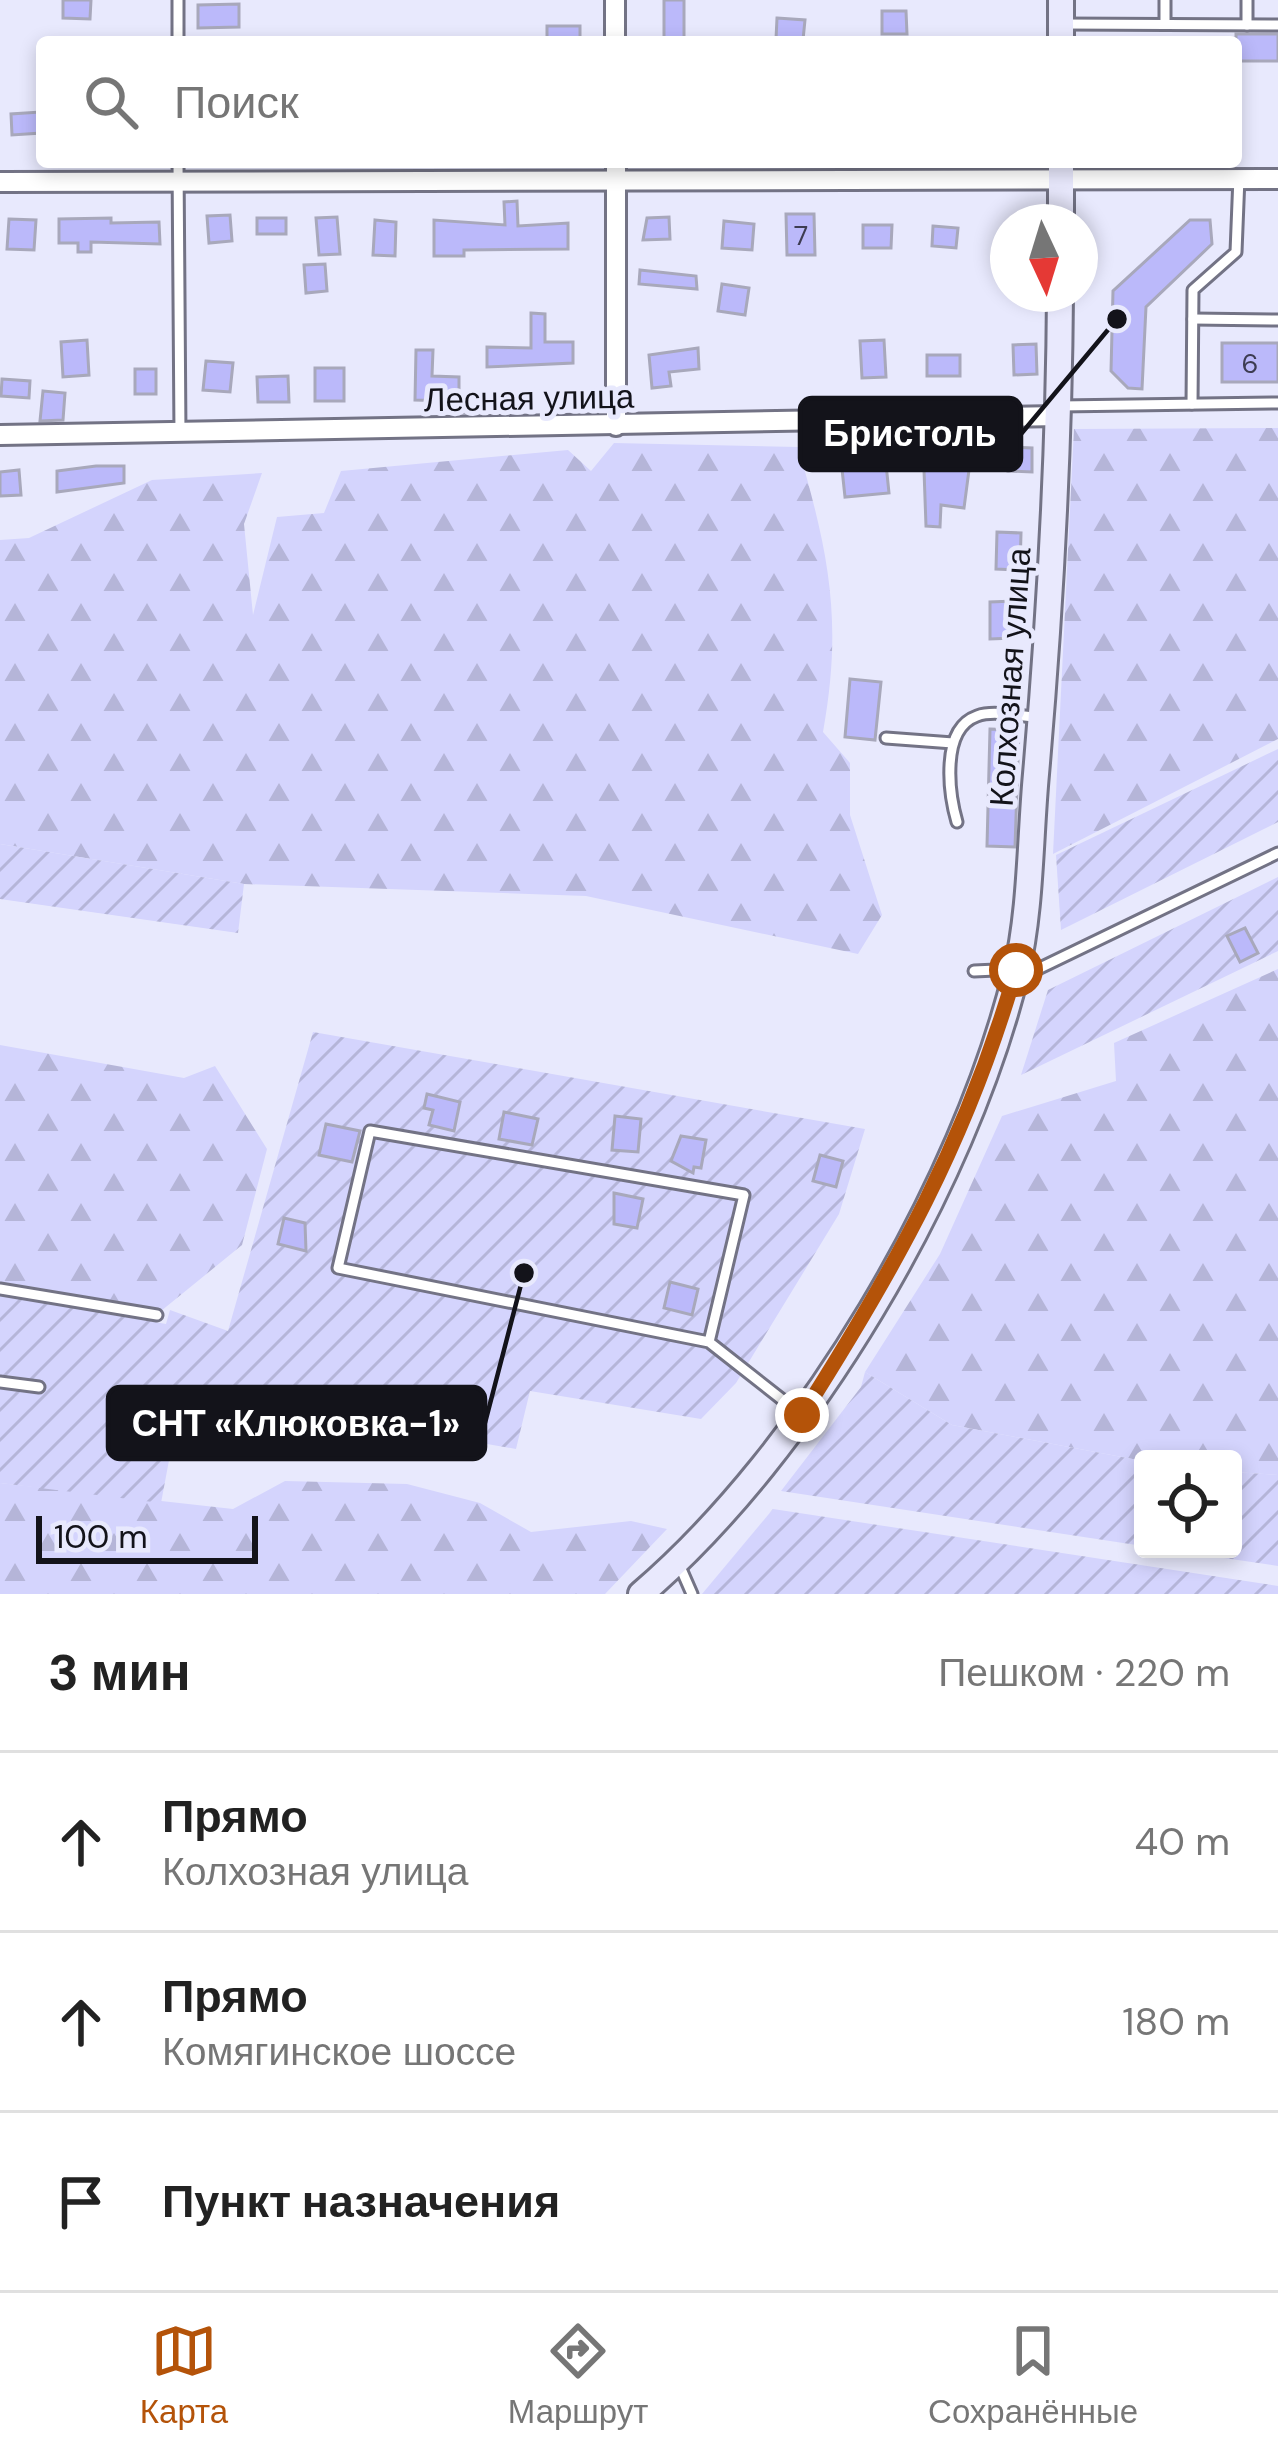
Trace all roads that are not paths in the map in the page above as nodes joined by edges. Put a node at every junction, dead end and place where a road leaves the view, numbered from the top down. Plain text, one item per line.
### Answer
1 (178, 0) edge
2 (615, 0) edge
3 (1165, 0) edge
4 (1247, 0) edge
5 (1061, 22) edge
6 (1165, 25) junction
7 (1246, 25) junction
8 (1278, 26) edge
9 (178, 36) edge
10 (615, 36) edge
11 (616, 170) edge
12 (1061, 170) edge
13 (178, 172) edge
14 (1239, 177) junction
15 (1278, 179) edge
16 (0, 182) edge
17 (1060, 204) edge
18 (1060, 312) edge
19 (1193, 319) junction
20 (1278, 320) edge
21 (1192, 404) junction
22 (1278, 404) edge
23 (1059, 411) junction
24 (616, 426) junction
25 (0, 434) edge
26 (180, 434) junction
27 (1041, 718) junction
28 (886, 738) dead end
29 (953, 742) junction
30 (957, 822) dead end
31 (1278, 853) edge
32 (1016, 970) junction
33 (974, 971) dead end
34 (0, 1289) edge
35 (157, 1315) dead end
36 (709, 1342) junction
37 (0, 1382) edge
38 (39, 1387) dead end
39 (802, 1415) junction
40 (678, 1562) junction
41 (641, 1594) edge
42 (692, 1594) edge

1 - 9 lane
2 - 10 street
3 - 6 lane
4 - 7 lane
5 - 6 lane
6 - 7 lane
7 - 8 lane
11 - 12 street
11 - 13 street
11 - 24 street
12 - 14 street
12 - 17 street
13 - 16 street
13 - 26 lane
14 - 15 street
14 - 19 lane
18 - 23 street, Колхозная улица
19 - 20 lane
19 - 21 lane
21 - 22 lane
21 - 23 lane
23 - 24 street, Лесная улица
23 - 27 street, Колхозная улица
24 - 26 street, Лесная улица
25 - 26 street, Лесная улица
27 - 29 lane
27 - 32 street, Колхозная улица
28 - 29 lane
29 - 30 lane
31 - 32 lane
32 - 33 lane
32 - 39 street, Колхозная улица
34 - 35 lane
36 - 36 lane
36 - 39 lane
37 - 38 lane
39 - 40 street, Колхозная улица
40 - 41 street, Колхозная улица
40 - 42 lane

